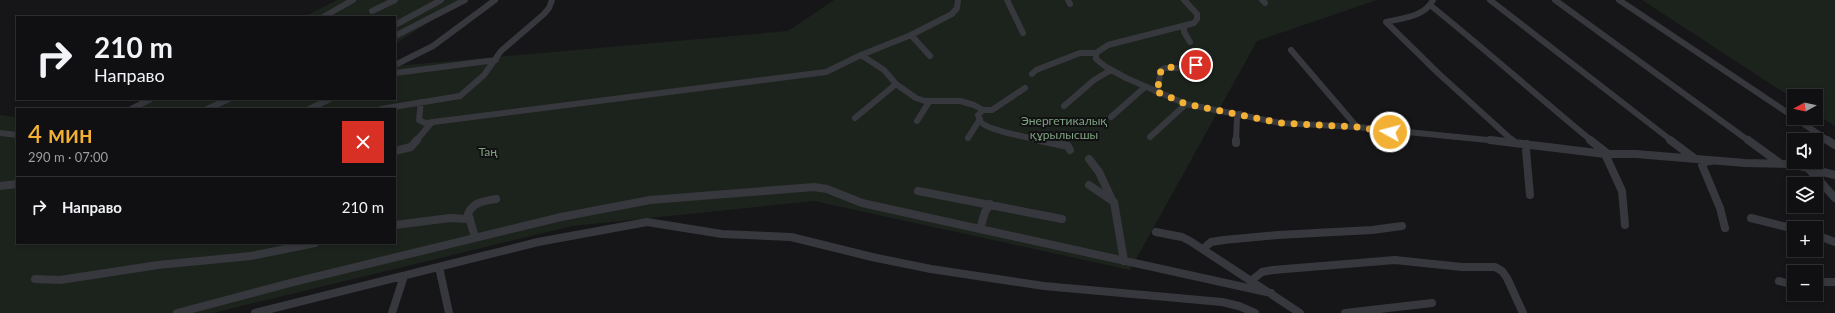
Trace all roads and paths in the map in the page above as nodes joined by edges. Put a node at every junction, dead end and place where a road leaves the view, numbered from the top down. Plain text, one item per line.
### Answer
1 (353, 0) edge
2 (395, 0) edge
3 (441, 0) edge
4 (465, 0) edge
5 (495, 0) edge
6 (552, 0) edge
7 (958, 0) edge
8 (1007, 0) edge
9 (1184, 0) edge
10 (1490, 0) edge
11 (1555, 0) edge
12 (1619, 0) edge
13 (1431, 3) edge
14 (372, 11) dead end
15 (325, 16) edge
16 (396, 25) edge
17 (1184, 26) junction
18 (1023, 32) dead end
19 (911, 34) junction
20 (396, 35) edge
21 (1190, 42) dead end
22 (1291, 50) dead end
23 (1096, 53) junction
24 (861, 54) junction
25 (930, 56) dead end
26 (496, 60) junction
27 (1200, 63) dead end
28 (396, 65) edge
29 (1111, 70) junction
30 (396, 73) edge
31 (1032, 74) dead end
32 (896, 84) junction
33 (1145, 87) junction
34 (1025, 88) dead end
35 (1155, 91) junction
36 (149, 100) edge
37 (227, 100) edge
38 (328, 100) edge
39 (420, 102) junction
40 (930, 102) junction
41 (1186, 104) junction
42 (1064, 106) dead end
43 (133, 108) edge
44 (209, 108) edge
45 (312, 108) edge
46 (387, 108) edge
47 (984, 110) junction
48 (1787, 113) edge
49 (1240, 114) junction
50 (1111, 117) dead end
51 (855, 118) dead end
52 (980, 119) junction
53 (918, 121) dead end
54 (432, 122) junction
55 (1805, 125) edge
56 (1357, 127) junction
57 (0, 133) edge
58 (16, 135) edge
59 (1150, 137) dead end
60 (968, 138) dead end
61 (1236, 143) dead end
62 (1515, 143) junction
63 (1527, 144) junction
64 (1835, 145) edge
65 (1070, 150) dead end
66 (396, 151) edge
67 (1607, 154) junction
68 (1089, 159) dead end
69 (1695, 159) junction
70 (1713, 160) junction
71 (1781, 164) junction
72 (1787, 165) edge
73 (1809, 169) edge
74 (1814, 169) edge
75 (1835, 175) edge
76 (16, 184) edge
77 (1089, 185) dead end
78 (0, 186) edge
79 (918, 191) dead end
80 (1530, 195) dead end
81 (1835, 198) edge
82 (496, 199) dead end
83 (1112, 200) junction
84 (990, 204) junction
85 (1751, 218) dead end
86 (470, 219) junction
87 (1062, 219) dead end
88 (396, 225) edge
89 (1625, 225) dead end
90 (1402, 226) dead end
91 (1787, 227) edge
92 (1725, 228) dead end
93 (980, 229) junction
94 (1156, 232) dead end
95 (475, 237) junction
96 (1823, 238) edge
97 (1835, 242) edge
98 (310, 244) edge
99 (1203, 249) junction
100 (1124, 261) junction
101 (439, 267) junction
102 (404, 276) junction
103 (36, 280) dead end
104 (1252, 280) junction
105 (1823, 280) edge
106 (1780, 281) dead end
107 (1835, 282) edge
108 (1787, 283) edge
109 (1272, 293) junction
110 (1432, 303) dead end
111 (176, 313) edge
112 (255, 313) edge
113 (392, 313) edge
114 (449, 313) edge
115 (1255, 313) edge
116 (1300, 313) edge
117 (1345, 313) edge
118 (1523, 313) edge

1 - 15 street
2 - 14 street
3 - 16 street
4 - 20 street
5 - 28 street
6 - 26 street
7 - 19 street
8 - 18 street
9 - 17 street
10 - 69 street
11 - 71 street
12 - 48 street
13 - 62 street
13 - 67 street
17 - 21 street
17 - 23 street
19 - 24 street
19 - 25 street
22 - 56 street
23 - 29 street
23 - 31 street
24 - 32 street
24 - 54 street
26 - 30 street
26 - 39 street
27 - 35 street
29 - 33 street
29 - 42 street
32 - 40 street
32 - 51 street
33 - 35 street
33 - 50 street
34 - 47 street
35 - 41 street
36 - 43 street
37 - 44 street
38 - 45 street
39 - 46 street
39 - 54 street
40 - 47 street
40 - 53 street
41 - 49 street
41 - 59 street
47 - 52 street
49 - 56 street
49 - 61 street
52 - 60 street
52 - 65 street
54 - 66 street
55 - 64 street
56 - 62 street
57 - 58 street
62 - 63 street
63 - 67 street
63 - 80 street
67 - 69 street
67 - 89 street
68 - 83 street
69 - 70 street
70 - 71 street
70 - 92 street
71 - 72 street
73 - 81 street
74 - 75 street
76 - 78 street
77 - 83 street
79 - 84 street
82 - 86 street
83 - 100 street
84 - 87 street
84 - 93 street
85 - 91 street
86 - 88 street
86 - 95 street
90 - 99 street
93 - 95 street
93 - 100 street
94 - 99 street
95 - 111 street
96 - 97 street
98 - 103 street
99 - 104 street
100 - 109 street
101 - 102 street
101 - 114 street
101 - 115 street
102 - 112 street
102 - 113 street
104 - 109 street
104 - 118 street
105 - 107 street
106 - 108 street
109 - 116 street
110 - 117 street

